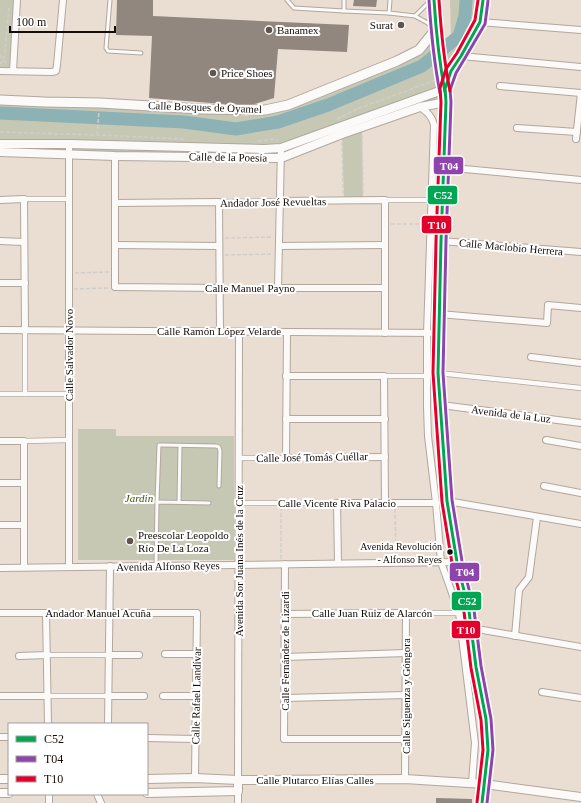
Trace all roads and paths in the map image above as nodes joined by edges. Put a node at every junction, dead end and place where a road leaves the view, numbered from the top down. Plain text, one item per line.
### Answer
1 (17, 0) edge
2 (63, 0) edge
3 (110, 0) edge
4 (287, 0) edge
5 (344, 0) edge
6 (390, 0) edge
7 (432, 0) edge
8 (483, 0) edge
9 (9, 8) dead end
10 (344, 10) junction
11 (389, 13) junction
12 (416, 16) junction
13 (480, 22) junction
14 (436, 30) junction
15 (581, 30) edge
16 (141, 53) dead end
17 (461, 56) junction
18 (0, 63) edge
19 (581, 67) edge
20 (0, 71) edge
21 (13, 72) junction
22 (442, 77) junction
23 (500, 86) dead end
24 (445, 89) junction
25 (581, 93) edge
26 (0, 100) edge
27 (446, 102) junction
28 (420, 107) junction
29 (99, 112) dead end
30 (332, 122) dead end
31 (361, 128) junction
32 (517, 128) dead end
33 (0, 132) edge
34 (577, 132) junction
35 (342, 134) junction
36 (97, 135) junction
37 (576, 139) dead end
38 (191, 140) dead end
39 (254, 142) dead end
40 (0, 144) edge
41 (69, 144) junction
42 (280, 144) junction
43 (0, 152) edge
44 (69, 154) junction
45 (115, 156) junction
46 (281, 158) junction
47 (444, 168) junction
48 (581, 180) edge
49 (24, 199) junction
50 (69, 199) junction
51 (0, 200) edge
52 (385, 200) junction
53 (432, 200) junction
54 (280, 201) junction
55 (343, 201) junction
56 (363, 201) junction
57 (219, 202) junction
58 (115, 203) junction
59 (385, 224) junction
60 (431, 224) junction
61 (279, 237) junction
62 (219, 238) junction
63 (0, 241) edge
64 (441, 241) junction
65 (24, 242) junction
66 (115, 245) junction
67 (385, 245) junction
68 (219, 246) junction
69 (279, 246) junction
70 (581, 252) edge
71 (279, 254) junction
72 (219, 255) junction
73 (115, 272) junction
74 (69, 273) junction
75 (0, 283) edge
76 (24, 283) junction
77 (115, 287) junction
78 (220, 288) junction
79 (278, 288) junction
80 (385, 288) junction
81 (69, 289) junction
82 (581, 308) edge
83 (439, 314) junction
84 (0, 330) edge
85 (25, 330) junction
86 (69, 330) junction
87 (220, 332) junction
88 (239, 332) junction
89 (287, 332) junction
90 (385, 333) junction
91 (427, 333) junction
92 (439, 333) junction
93 (531, 356) dead end
94 (581, 363) edge
95 (438, 373) junction
96 (286, 376) junction
97 (384, 376) junction
98 (427, 376) junction
99 (581, 388) edge
100 (0, 394) edge
101 (25, 394) junction
102 (69, 394) junction
103 (440, 405) junction
104 (286, 419) junction
105 (385, 419) junction
106 (581, 423) edge
107 (69, 440) junction
108 (546, 440) dead end
109 (0, 441) edge
110 (24, 441) junction
111 (180, 446) junction
112 (581, 446) edge
113 (385, 457) junction
114 (239, 458) junction
115 (286, 458) junction
116 (0, 483) edge
117 (24, 483) junction
118 (219, 486) dead end
119 (544, 486) dead end
120 (581, 493) edge
121 (447, 501) junction
122 (158, 502) junction
123 (179, 502) junction
124 (209, 503) dead end
125 (239, 503) junction
126 (281, 503) junction
127 (337, 503) junction
128 (385, 503) junction
129 (395, 503) junction
130 (436, 503) junction
131 (537, 517) junction
132 (581, 524) edge
133 (0, 525) edge
134 (24, 525) junction
135 (396, 562) junction
136 (441, 562) junction
137 (457, 562) junction
138 (338, 563) junction
139 (283, 564) junction
140 (239, 565) junction
141 (110, 566) junction
142 (156, 566) junction
143 (24, 567) junction
144 (69, 567) junction
145 (0, 568) edge
146 (0, 613) edge
147 (46, 613) junction
148 (110, 613) junction
149 (197, 613) joint
150 (406, 613) junction
151 (459, 613) junction
152 (285, 614) junction
153 (471, 628) junction
154 (515, 636) junction
155 (581, 647) edge
156 (406, 652) junction
157 (165, 654) dead end
158 (196, 654) junction
159 (109, 655) junction
160 (138, 655) dead end
161 (19, 656) dead end
162 (47, 656) junction
163 (285, 657) junction
164 (542, 692) dead end
165 (0, 696) edge
166 (47, 696) junction
167 (108, 696) junction
168 (144, 696) dead end
169 (163, 696) dead end
170 (196, 696) junction
171 (406, 696) junction
172 (285, 698) junction
173 (581, 698) edge
174 (48, 723) edge
175 (108, 723) edge
176 (148, 738) edge
177 (195, 739) junction
178 (405, 739) junction
179 (148, 778) edge
180 (195, 778) junction
181 (405, 779) junction
182 (238, 780) junction
183 (472, 783) junction
184 (484, 784) junction
185 (238, 791) junction
186 (148, 793) edge
187 (581, 797) edge
188 (238, 803) edge
189 (482, 803) edge

1 - 21 street
2 - 21 street
3 - 16 lane
4 - 10 lane
5 - 10 lane
6 - 11 lane
7 - 12 lane
7 - 14 main road
8 - 13 main road
9 - 18 path
10 - 11 lane
11 - 12 lane
12 - 14 lane
13 - 15 street
13 - 17 main road
14 - 22 main road
14 - 26 main road, Calle Bosques de Oyamel
17 - 19 street
17 - 24 main road
20 - 21 street
22 - 24 main road
22 - 30 path
23 - 25 street
24 - 27 main road
24 - 42 street, Calle de la Poesía
25 - 34 street
27 - 28 street, Calle de la Poesía
27 - 47 main road
28 - 31 street, Calle de la Poesía
28 - 53 street
29 - 36 path
31 - 35 street, Calle de la Poesía
31 - 56 path
32 - 34 street
33 - 36 path
34 - 37 street
35 - 46 street, Calle de la Poesía
35 - 55 path
36 - 38 path
39 - 42 path
40 - 41 street, Calle de la Poesía
41 - 42 street, Calle de la Poesía
41 - 44 street, Calle Salvador Novo
42 - 46 street
43 - 44 street, Calle de la Poesía
44 - 45 street, Calle de la Poesía
44 - 50 street, Calle Salvador Novo
45 - 46 street, Calle de la Poesía
45 - 58 street
46 - 54 street
47 - 48 street
47 - 64 main road
49 - 50 street
49 - 51 street
49 - 65 street
50 - 74 street, Calle Salvador Novo
52 - 53 street, Andador José Revueltas
52 - 56 street, Andador José Revueltas
52 - 59 street
53 - 60 street
54 - 55 street, Andador José Revueltas
54 - 57 street, Andador José Revueltas
54 - 61 street
55 - 56 street, Andador José Revueltas
57 - 58 street, Andador José Revueltas
57 - 62 street
58 - 66 street
59 - 60 path
59 - 67 street
60 - 91 street
61 - 62 path
61 - 69 street
62 - 68 street
63 - 65 street
64 - 70 street, Calle Maclobio Herrera
64 - 83 main road
65 - 76 street
66 - 68 street
66 - 73 street
67 - 69 street
67 - 80 street
68 - 72 street
69 - 71 street
71 - 72 path
71 - 79 street
72 - 78 street
73 - 74 path
73 - 77 street
74 - 81 street, Calle Salvador Novo
75 - 76 street
76 - 85 street
77 - 78 street, Calle Manuel Payno
77 - 81 path
78 - 79 street, Calle Manuel Payno
78 - 87 street
79 - 80 street, Calle Manuel Payno
80 - 90 street
81 - 86 street, Calle Salvador Novo
82 - 83 street
83 - 92 main road
84 - 85 street, Calle Ramón López Velarde
85 - 86 street, Calle Ramón López Velarde
85 - 101 street
86 - 87 street, Calle Ramón López Velarde
86 - 102 street, Calle Salvador Novo
87 - 88 street, Calle Ramón López Velarde
88 - 89 street, Calle Ramón López Velarde
88 - 114 street, Avenida Sor Juana Inés de la Cruz
89 - 90 street, Calle Ramón López Velarde
89 - 96 street
90 - 91 street, Calle Ramón López Velarde
91 - 92 street, Calle Ramón López Velarde
91 - 98 street
92 - 95 main road
93 - 94 street
95 - 99 street
95 - 103 main road
96 - 97 street
96 - 104 street
97 - 98 street
97 - 105 street
98 - 130 street
100 - 101 street
101 - 102 street
102 - 107 street, Calle Salvador Novo
103 - 106 street, Avenida de la Luz
103 - 121 main road
104 - 105 street
104 - 115 street
105 - 113 street
107 - 110 street
107 - 144 street, Calle Salvador Novo
108 - 112 street
109 - 110 street
110 - 117 street
111 - 118 lane
111 - 122 lane
111 - 123 lane
113 - 115 street, Calle José Tomás Cuéllar
113 - 128 street
114 - 115 street, Calle José Tomás Cuéllar
114 - 125 street, Avenida Sor Juana Inés de la Cruz
116 - 117 street
117 - 134 street
119 - 120 street
121 - 131 street
121 - 137 main road
122 - 123 lane
122 - 142 lane
123 - 124 lane
125 - 126 street, Calle Vicente Riva Palacio
125 - 140 street, Avenida Sor Juana Inés de la Cruz
126 - 127 street, Calle Vicente Riva Palacio
126 - 139 path
127 - 128 street, Calle Vicente Riva Palacio
127 - 138 street
128 - 129 street, Calle Vicente Riva Palacio
129 - 130 street, Calle Vicente Riva Palacio
129 - 135 path
130 - 136 street
131 - 132 street
131 - 154 street
133 - 134 street
134 - 143 street
135 - 136 street, Avenida Alfonso Reyes
135 - 138 street, Avenida Alfonso Reyes
136 - 137 street, Avenida Alfonso Reyes
136 - 151 street
137 - 153 main road
138 - 139 street, Avenida Alfonso Reyes
139 - 140 street, Avenida Alfonso Reyes
139 - 152 street, Calle Fernández de Lizardi
140 - 142 street, Avenida Alfonso Reyes
140 - 182 street, Avenida Sor Juana Inés de la Cruz
141 - 142 street, Avenida Alfonso Reyes
141 - 144 street, Avenida Alfonso Reyes
141 - 148 street
143 - 144 street, Avenida Alfonso Reyes
143 - 145 street, Avenida Alfonso Reyes
146 - 147 street, Andador Manuel Acuña
147 - 148 street, Andador Manuel Acuña
147 - 162 street
148 - 149 street, Andador Manuel Acuña
148 - 159 street
149 - 158 street, Calle Rafael Landívar
150 - 151 street, Calle Juan Ruiz de Alarcón
150 - 152 street, Calle Juan Ruiz de Alarcón
150 - 156 street, Calle Siguenza y Góngora
151 - 183 street
152 - 163 street, Calle Fernández de Lizardi
153 - 154 street
153 - 184 main road
154 - 155 street
156 - 163 street
156 - 171 street, Calle Siguenza y Góngora
157 - 158 street
158 - 170 street, Calle Rafael Landívar
159 - 160 street
159 - 162 street
159 - 167 street
161 - 162 street
162 - 166 street
163 - 172 street, Calle Fernández de Lizardi
164 - 173 street
165 - 166 street
166 - 167 street
166 - 174 street
167 - 168 street
167 - 175 street
169 - 170 street
170 - 177 street, Calle Rafael Landívar
171 - 172 street
171 - 178 street, Calle Siguenza y Góngora
172 - 178 street, Calle Fernández de Lizardi
176 - 177 street
177 - 180 street, Calle Rafael Landívar
178 - 181 street, Calle Siguenza y Góngora
179 - 180 street, Calle Plutarco Elías Calles
180 - 182 street, Calle Plutarco Elías Calles
181 - 182 street, Calle Plutarco Elías Calles
181 - 183 street, Calle Plutarco Elías Calles
182 - 185 street, Avenida Sor Juana Inés de la Cruz
183 - 184 street, Calle Plutarco Elías Calles
184 - 187 street, Calle Plutarco Elías Calles
184 - 189 main road
185 - 186 street
185 - 188 street

